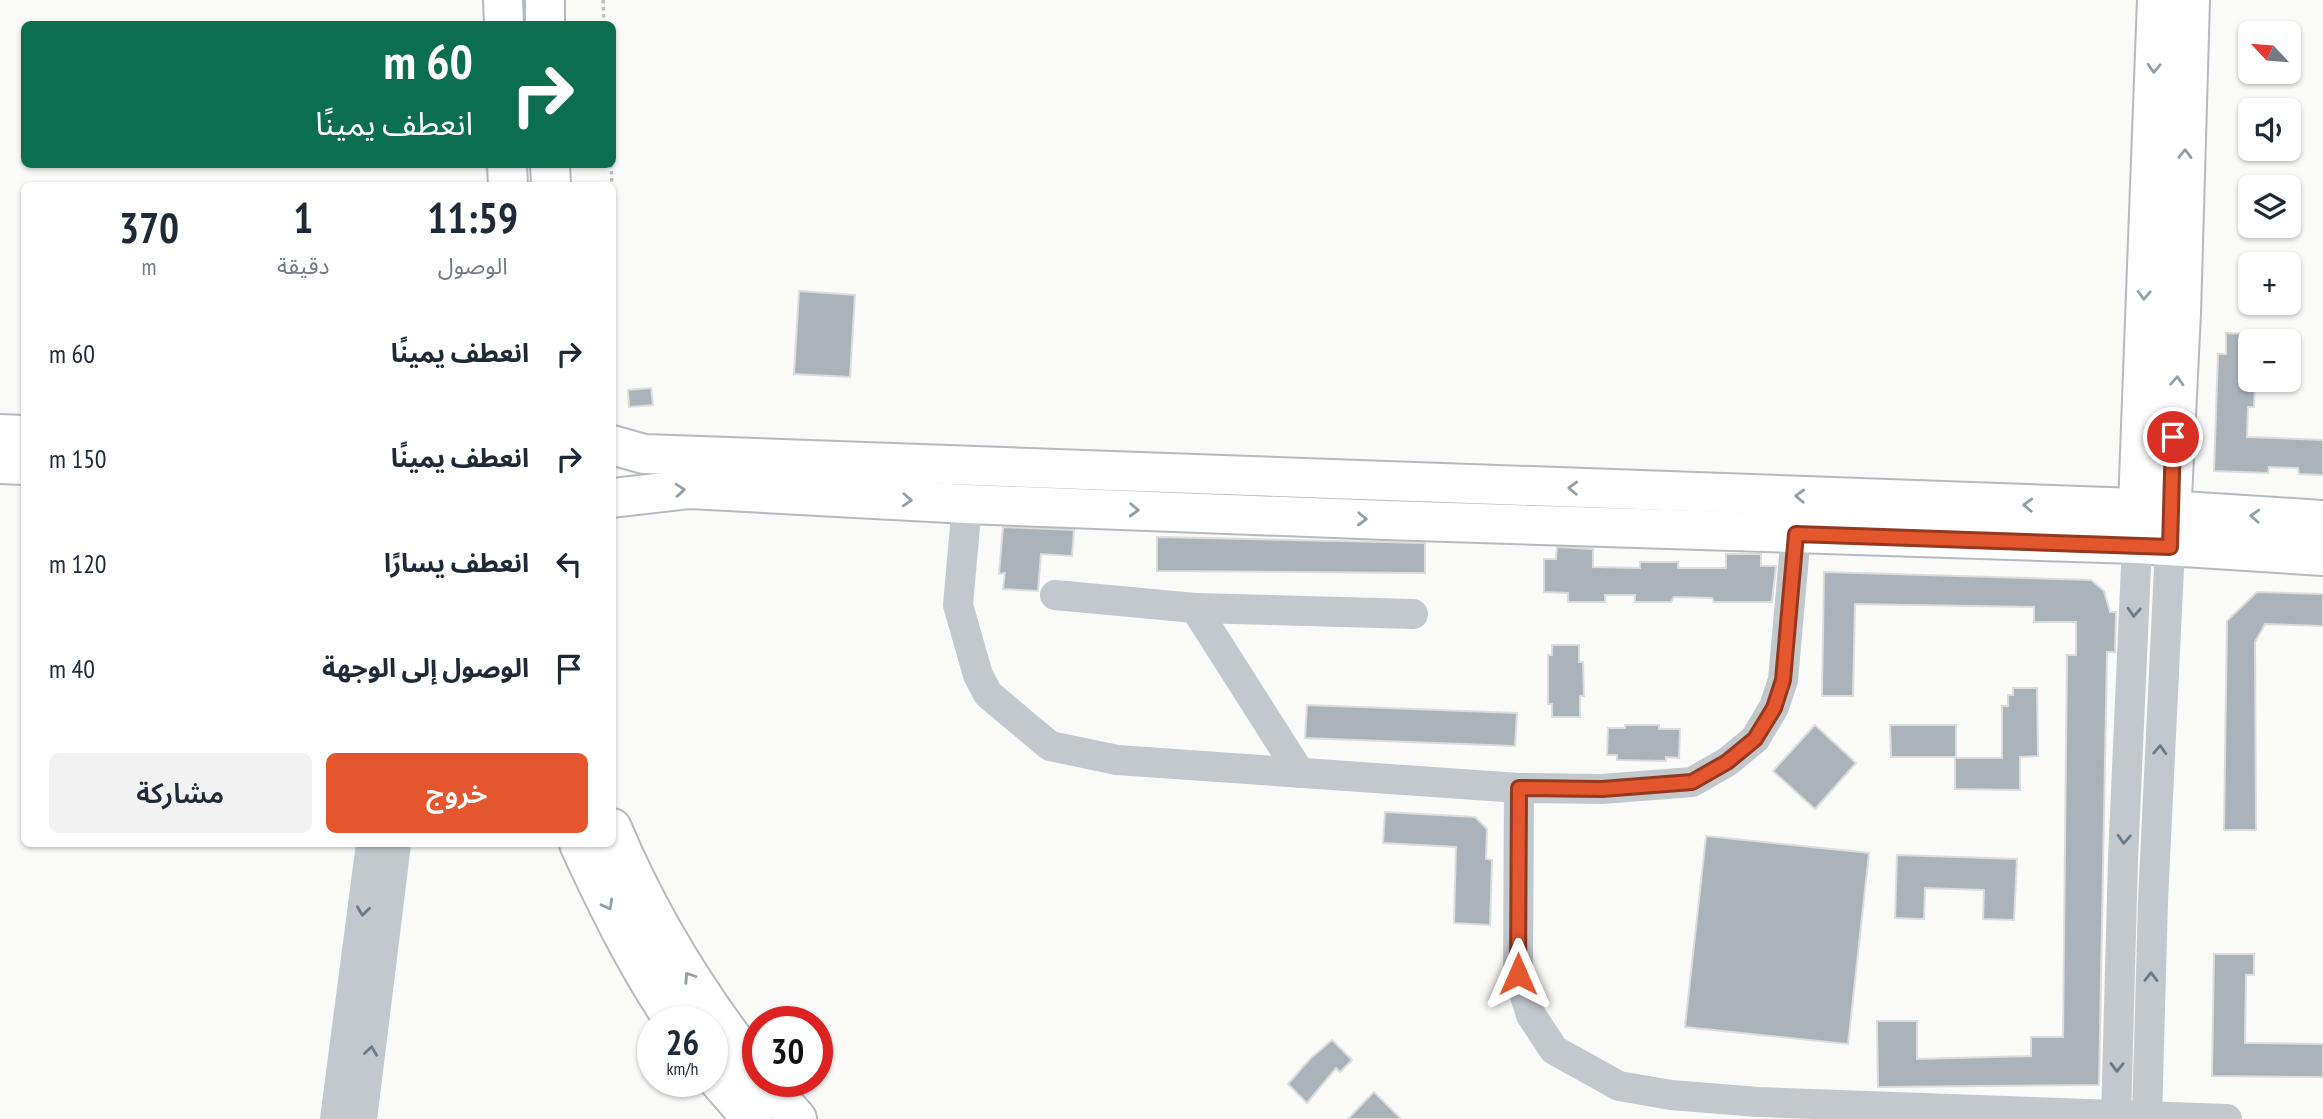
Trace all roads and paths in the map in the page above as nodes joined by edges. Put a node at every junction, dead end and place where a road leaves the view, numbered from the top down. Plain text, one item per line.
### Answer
1 (503, 0) edge
2 (545, 0) edge
3 (603, 0) edge
4 (2157, 0) edge
5 (2190, 0) edge
6 (504, 21) edge
7 (545, 21) edge
8 (604, 21) edge
9 (0, 434) edge
10 (21, 435) edge
11 (616, 446) edge
12 (0, 464) edge
13 (21, 465) edge
14 (616, 498) edge
15 (967, 504) junction
16 (2323, 520) edge
17 (2153, 528) junction
18 (1796, 534) junction
19 (2323, 556) edge
20 (1055, 595) dead end
21 (1195, 608) junction
22 (1413, 614) dead end
23 (1300, 773) junction
24 (1519, 788) junction
25 (616, 837) edge
26 (372, 847) edge
27 (396, 847) edge
28 (580, 847) edge
29 (664, 1006) edge
30 (742, 1050) edge
31 (728, 1091) edge
32 (778, 1097) edge
33 (2116, 1116) edge
34 (2147, 1117) edge
35 (335, 1119) edge
36 (362, 1119) edge
37 (752, 1119) edge
38 (797, 1119) edge
39 (2227, 1119) edge

1 - 6 main road
2 - 7 main road
3 - 8 path
4 -> 17 main road
17 -> 5 main road
9 - 10 main road
17 -> 11 main road
12 - 13 main road
14 -> 15 main road
15 -> 18 main road
15 - 23 street
16 -> 17 main road
17 - 18 main road
17 - 19 main road
17 -> 33 street
34 -> 17 street
18 - 24 street
20 - 21 street
21 - 22 street
21 - 23 street
23 - 24 street
24 - 33 street
30 -> 25 main road
26 -> 35 street
36 -> 27 street
28 -> 29 main road
31 - 37 main road
32 - 38 main road
33 - 34 street
34 - 39 street

